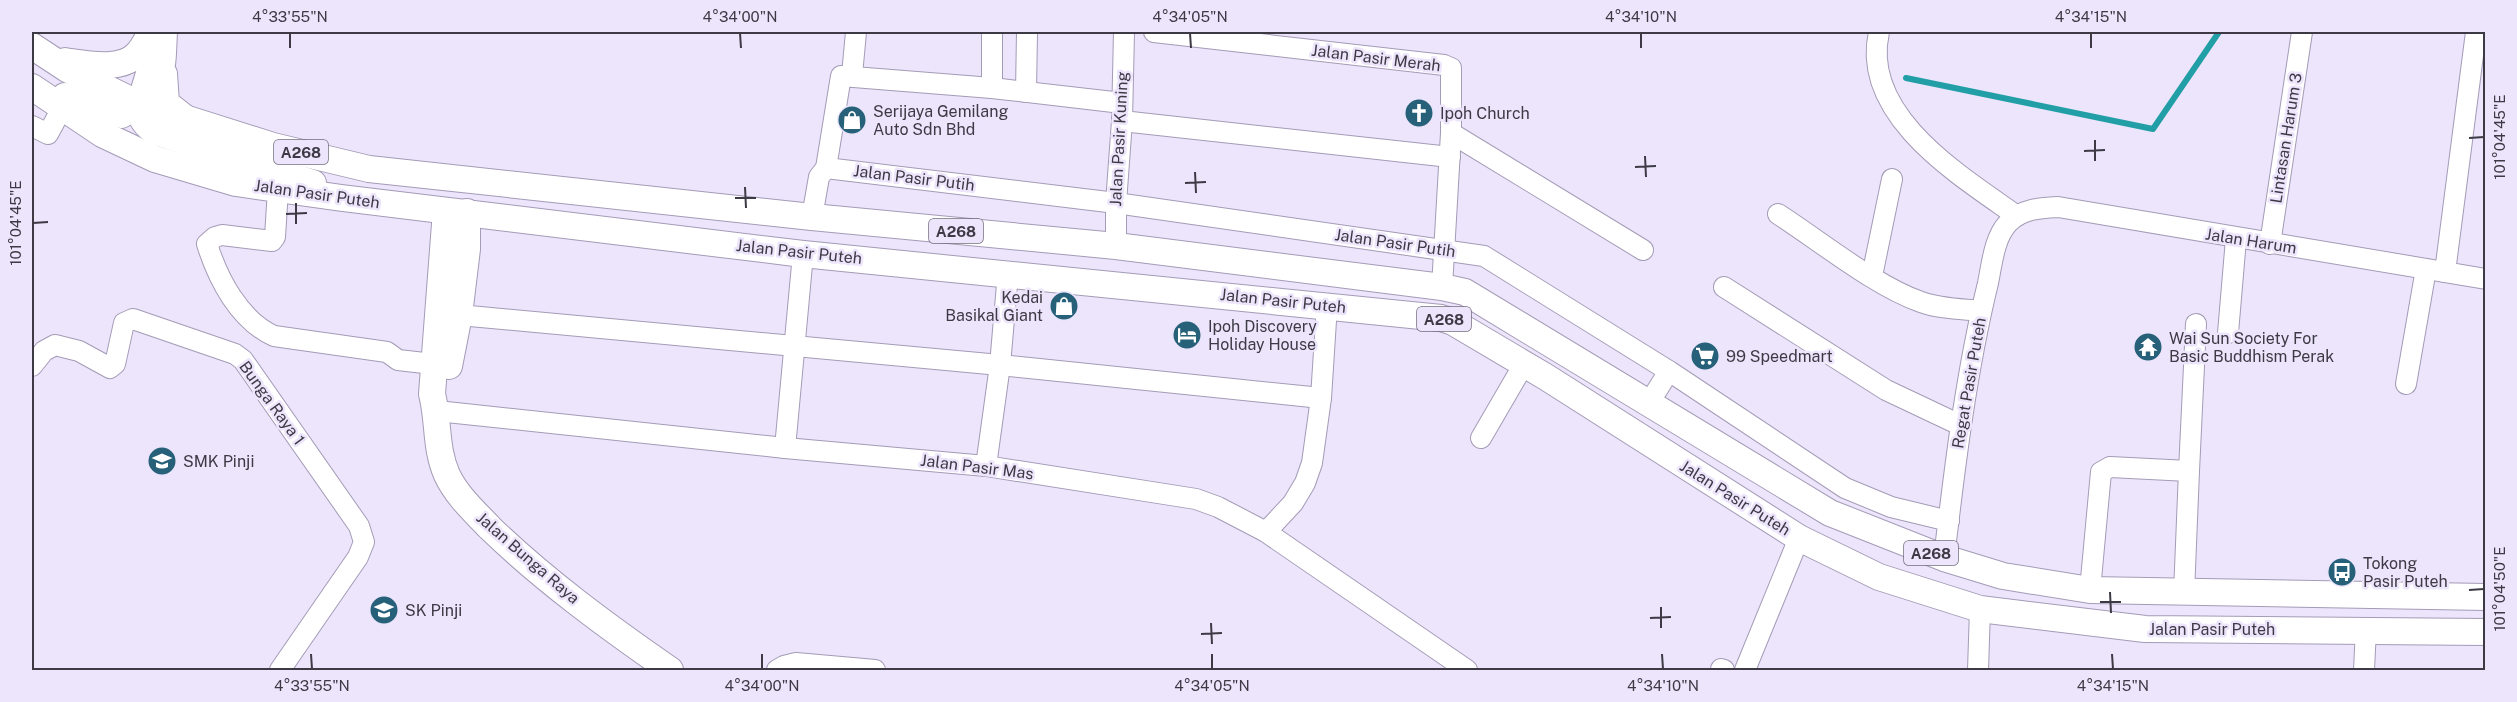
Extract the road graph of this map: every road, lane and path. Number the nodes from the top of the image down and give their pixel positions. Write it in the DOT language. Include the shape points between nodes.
graph roads {
  1 [pos="156,32"];
  2 [pos="856,32"];
  3 [pos="992,32"];
  4 [pos="1027,32"];
  5 [pos="1124,32"];
  6 [pos="1154,32"];
  7 [pos="1879,32"];
  8 [pos="2302,32"];
  9 [pos="2476,32"];
  10 [pos="40,52"];
  11 [pos="164,74"];
  12 [pos="852,75"];
  13 [pos="32,82"];
  14 [pos="32,87"];
  15 [pos="992,88"];
  16 [pos="1026,92"];
  17 [pos="137,103"];
  18 [pos="62,108"];
  19 [pos="1122,112"];
  20 [pos="185,118"];
  21 [pos="32,126"];
  22 [pos="1451,133"];
  23 [pos="1450,158"];
  24 [pos="826,168"];
  25 [pos="369,169"];
  26 [pos="469,179"];
  27 [pos="1892,179"];
  28 [pos="278,189"];
  29 [pos="342,198"];
  30 [pos="1116,203"];
  31 [pos="455,207"];
  32 [pos="1778,214"];
  33 [pos="2017,216"];
  34 [pos="812,217"];
  35 [pos="2236,239"];
  36 [pos="2270,244"];
  37 [pos="1116,246"];
  38 [pos="1444,249"];
  39 [pos="1643,250"];
  40 [pos="803,254"];
  41 [pos="2436,271"];
  42 [pos="1008,273"];
  43 [pos="1872,276"];
  44 [pos="2486,279"];
  45 [pos="1442,287"];
  46 [pos="1724,287"];
  47 [pos="1327,305"];
  48 [pos="1981,311"];
  49 [pos="459,315"];
  50 [pos="2196,324"];
  51 [pos="2228,333"];
  52 [pos="794,346"];
  53 [pos="433,364"];
  54 [pos="1524,364"];
  55 [pos="1000,365"];
  56 [pos="32,366"];
  57 [pos="1669,371"];
  58 [pos="1546,377"];
  59 [pos="2406,384"];
  60 [pos="1321,398"];
  61 [pos="1649,403"];
  62 [pos="436,411"];
  63 [pos="1960,425"];
  64 [pos="1481,438"];
  65 [pos="785,448"];
  66 [pos="986,466"];
  67 [pos="2189,471"];
  68 [pos="1948,521"];
  69 [pos="1266,532"];
  70 [pos="1799,538"];
  71 [pos="1944,558"];
  72 [pos="2090,590"];
  73 [pos="2184,593"];
  74 [pos="2486,597"];
  75 [pos="1980,609"];
  76 [pos="2366,629"];
  77 [pos="2486,632"];
  78 [pos="656,666"];
  79 [pos="280,670"];
  80 [pos="777,670"];
  81 [pos="875,670"];
  82 [pos="1467,670"];
  83 [pos="1744,670"];
  84 [pos="1978,670"];
  85 [pos="2364,670"];
  1 -- 10 [label="main road" via="126,62 92,65"];
  1 -- 11 [label="street"];
  1 -- 17 [label="street"];
  2 -- 12 [label="street"];
  3 -- 15 [label="street"];
  4 -- 16 [label="street"];
  5 -- 19 [label="street, Jalan Pasir Kuning"];
  6 -- 22 [label="street, Jalan Pasir Merah" via="1444,65 1451,68 1453,76"];
  7 -- 33 [label="street" via="1875,52 1878,73 1896,112 1945,163"];
  8 -- 36 [label="street, Lintasan Harum 3"];
  9 -- 41 [label="street"];
  10 -- 17 [label="main road, Jalan Pasir Puteh / A268"];
  11 -- 17 [label="street" via="149,97"];
  11 -- 20 [label="main road" via="166,103"];
  12 -- 15 [label="street"];
  12 -- 24 [label="street" via="841,76"];
  13 -- 17 [label="main road" via="108,113 127,113"];
  14 -- 18 [label="main road, Jalan Pasir Puteh / A268"];
  15 -- 16 [label="street"];
  16 -- 19 [label="street"];
  17 -- 20 [label="main road, Jalan Pasir Puteh / A268"];
  17 -- 29 [label="main road" via="141,117 156,132 279,171 329,189"];
  18 -- 21 [label="street" via="48,134"];
  18 -- 28 [label="main road, Jalan Pasir Puteh / A268" via="102,134 155,159 236,183"];
  19 -- 23 [label="street"];
  19 -- 30 [label="street, Jalan Pasir Kuning"];
  20 -- 25 [label="main road, Jalan Pasir Puteh / A268" via="273,146"];
  22 -- 23 [label="street, Jalan Pasir Merah"];
  22 -- 39 [label="street"];
  23 -- 38 [label="street, Jalan Pasir Merah"];
  24 -- 30 [label="street, Jalan Pasir Putih"];
  24 -- 34 [label="street" via="819,177"];
  25 -- 26 [label="main road, Jalan Pasir Puteh / A268"];
  25 -- 31 [label="main road" via="440,189"];
  26 -- 31 [label="main road"];
  26 -- 34 [label="main road, Jalan Pasir Puteh / A268"];
  27 -- 43 [label="street"];
  28 -- 29 [label="main road, Jalan Pasir Puteh / A268"];
  28 -- 53 [label="street" via="272,241 222,235 207,244 228,292 259,328 274,336 387,352 399,360"];
  29 -- 31 [label="main road, Jalan Pasir Puteh / A268"];
  30 -- 37 [label="street, Jalan Pasir Kuning"];
  30 -- 38 [label="street, Jalan Pasir Putih"];
  31 -- 40 [label="main road, Jalan Pasir Puteh / A268"];
  31 -- 49 [label="main road, Jalan Bunga Raya" via="467,249"];
  31 -- 53 [label="main road, Jalan Bunga Raya"];
  32 -- 43 [label="street"];
  33 -- 35 [label="street, Jalan Harum" via="2034,209 2058,207"];
  33 -- 48 [label="street, Regat Pasir Puteh" via="1998,238"];
  34 -- 37 [label="main road, Jalan Pasir Puteh / A268"];
  35 -- 36 [label="street, Jalan Harum"];
  35 -- 51 [label="street"];
  36 -- 41 [label="street, Jalan Harum"];
  37 -- 45 [label="main road, Jalan Pasir Puteh / A268"];
  38 -- 45 [label="street, Jalan Pasir Merah"];
  38 -- 57 [label="street, Jalan Pasir Putih" via="1484,256"];
  40 -- 42 [label="main road, Jalan Pasir Puteh / A268"];
  40 -- 52 [label="street"];
  41 -- 44 [label="street, Jalan Harum"];
  41 -- 59 [label="street"];
  42 -- 47 [label="main road, Jalan Pasir Puteh / A268"];
  42 -- 55 [label="street"];
  43 -- 48 [label="street" via="1923,303"];
  45 -- 58 [label="main road" via="1449,305 1526,347 1542,365"];
  45 -- 61 [label="main road, Jalan Pasir Puteh / A268" via="1480,300"];
  46 -- 63 [label="street" via="1886,390"];
  47 -- 54 [label="main road, Jalan Pasir Puteh / A268" via="1441,318"];
  47 -- 60 [label="street"];
  48 -- 63 [label="street, Regat Pasir Puteh"];
  49 -- 52 [label="street"];
  49 -- 62 [label="main road, Jalan Bunga Raya" via="445,400"];
  50 -- 67 [label="street"];
  52 -- 55 [label="street"];
  52 -- 65 [label="street"];
  53 -- 62 [label="main road, Jalan Bunga Raya"];
  54 -- 58 [label="main road, Jalan Pasir Puteh / A268"];
  54 -- 64 [label="street"];
  55 -- 60 [label="street"];
  55 -- 66 [label="street"];
  56 -- 79 [label="street, Bunga Raya 1" via="55,345 79,351 110,368 115,364 124,323 134,319 243,360 358,526 364,542 358,557"];
  57 -- 61 [label="street"];
  57 -- 68 [label="street, Jalan Pasir Putih" via="1845,488 1891,507"];
  58 -- 70 [label="main road, Jalan Pasir Puteh / A268"];
  60 -- 69 [label="street" via="1312,463 1305,483"];
  61 -- 71 [label="main road, Jalan Pasir Puteh / A268" via="1830,513"];
  62 -- 65 [label="street, Jalan Pasir Mas"];
  62 -- 78 [label="main road, Jalan Bunga Raya" via="436,438 442,464 459,495 510,547"];
  63 -- 68 [label="street, Regat Pasir Puteh"];
  65 -- 66 [label="street, Jalan Pasir Mas"];
  66 -- 69 [label="street, Jalan Pasir Mas" via="1196,499"];
  67 -- 72 [label="street" via="2104,468"];
  67 -- 73 [label="street"];
  68 -- 71 [label="street, Regat Pasir Puteh"];
  69 -- 82 [label="street, Jalan Pasir Mas"];
  70 -- 75 [label="main road, Jalan Pasir Puteh / A268" via="1879,578"];
  70 -- 83 [label="street"];
  71 -- 72 [label="main road, Jalan Pasir Puteh / A268" via="2003,576"];
  72 -- 73 [label="main road, Jalan Pasir Puteh / A268"];
  73 -- 74 [label="main road, Jalan Pasir Puteh / A268"];
  75 -- 76 [label="main road, Jalan Pasir Puteh / A268" via="2145,629"];
  75 -- 84 [label="street"];
  76 -- 77 [label="main road, Jalan Pasir Puteh / A268"];
  76 -- 85 [label="street"];
  80 -- 81 [label="street" via="796,663"];
}
